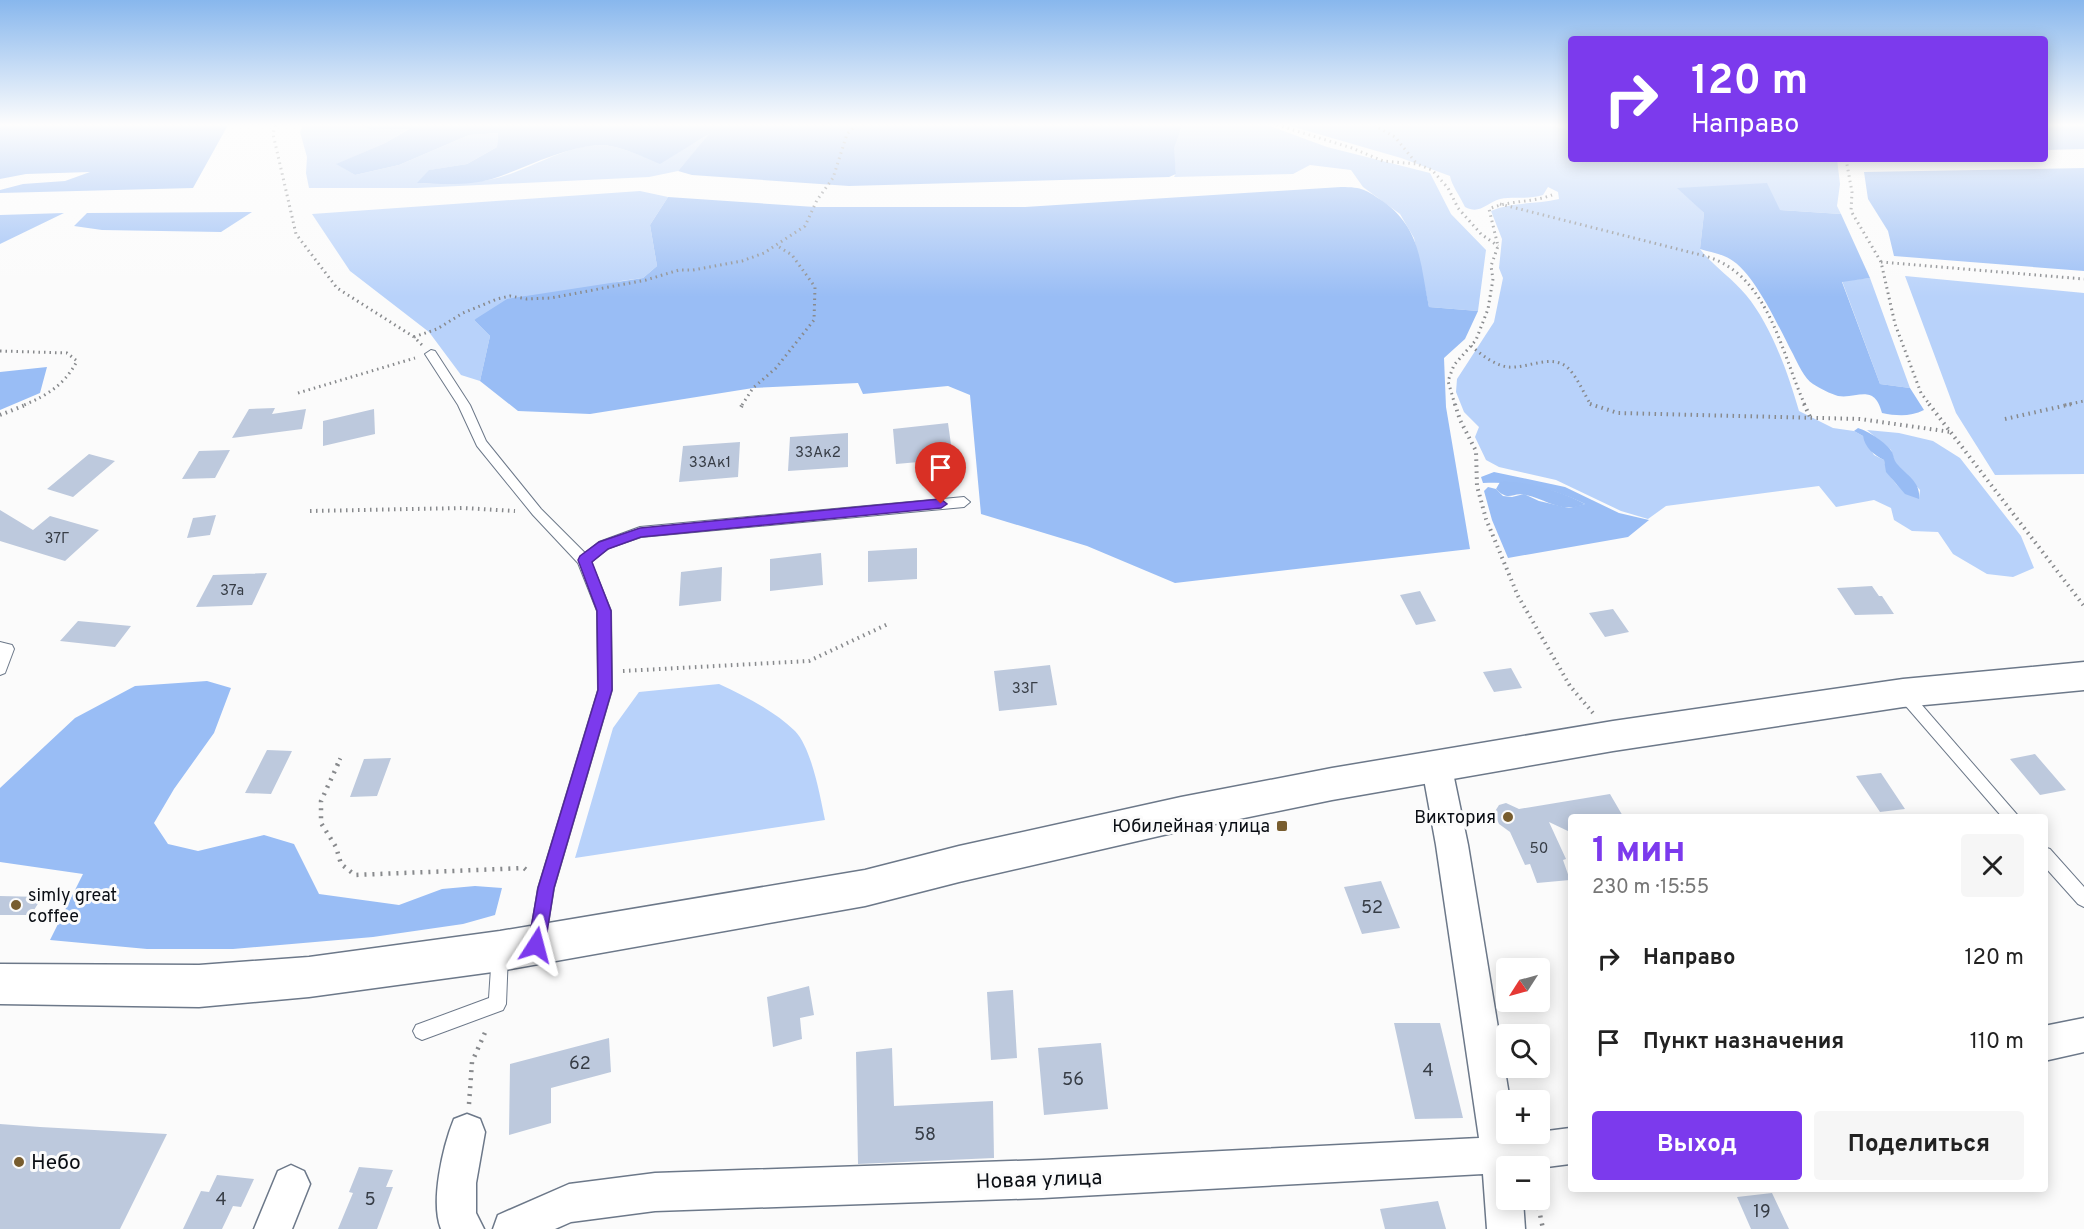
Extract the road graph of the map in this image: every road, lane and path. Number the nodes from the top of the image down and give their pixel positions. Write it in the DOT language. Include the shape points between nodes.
graph roads {
  1 [pos="284,182"];
  2 [pos="830,182"];
  3 [pos="1444,182"];
  4 [pos="1850,182"];
  5 [pos="1552,195"];
  6 [pos="1499,204"];
  7 [pos="776,244"];
  8 [pos="1498,246"];
  9 [pos="1881,262"];
  10 [pos="2084,279"];
  11 [pos="414,337"];
  12 [pos="1472,346"];
  13 [pos="0,351"];
  14 [pos="430,354"];
  15 [pos="298,393"];
  16 [pos="2084,401"];
  17 [pos="741,407"];
  18 [pos="0,415"];
  19 [pos="2005,418"];
  20 [pos="1811,419"];
  21 [pos="1951,432"];
  22 [pos="964,502"];
  23 [pos="310,511"];
  24 [pos="537,512"];
  25 [pos="584,560"];
  26 [pos="2084,606"];
  27 [pos="888,624"];
  28 [pos="0,648"];
  29 [pos="0,669"];
  30 [pos="604,673"];
  31 [pos="2084,676"];
  32 [pos="1903,693"];
  33 [pos="1613,736"];
  34 [pos="340,757"];
  35 [pos="1437,768"];
  36 [pos="2009,814"];
  37 [pos="2048,858"];
  38 [pos="546,888"];
  39 [pos="2084,899"];
  40 [pos="518,948"];
  41 [pos="0,984"];
  42 [pos="498,1004"];
  43 [pos="422,1031"];
  44 [pos="2084,1035"];
  45 [pos="2048,1043"];
  46 [pos="467,1132"];
  47 [pos="1568,1146"];
  48 [pos="1500,1155"];
  49 [pos="291,1184"];
  50 [pos="1539,1210"];
  51 [pos="273,1229"];
  52 [pos="465,1229"];
  53 [pos="512,1229"];
  54 [pos="1506,1229"];
  55 [pos="1543,1229"];
  1 -- 11 [label="path" via="296,234 337,288"];
  2 -- 7 [label="path" via="805,226"];
  3 -- 8 [label="path" via="1458,208 1481,234"];
  4 -- 9 [label="path" via="1851,211"];
  5 -- 6 [label="path" via="1538,201"];
  6 -- 8 [label="path" via="1489,209"];
  6 -- 20 [label="path" via="1726,263 1744,279 1764,309"];
  7 -- 11 [label="path" via="742,261 679,270 611,287 551,298 497,299"];
  7 -- 17 [label="path" via="792,255 815,287 814,320 776,368 753,388"];
  8 -- 12 [label="path" via="1491,266 1493,279 1485,321"];
  9 -- 10 [label="path"];
  9 -- 21 [label="path" via="1895,324 1921,393"];
  11 -- 14 [label="path"];
  12 -- 20 [label="path" via="1498,364 1511,367 1548,362 1568,368 1591,406 1599,409 1660,415"];
  12 -- 33 [label="path" via="1454,365 1448,381 1460,420 1476,450 1477,486 1486,519 1518,596 1570,686"];
  13 -- 18 [label="path" via="67,353 78,361 71,377 50,393"];
  14 -- 15 [label="path"];
  14 -- 24 [label="lane" via="464,405 481,443"];
  16 -- 19 [label="path"];
  20 -- 21 [label="path" via="1860,419"];
  21 -- 26 [label="path"];
  22 -- 25 [label="lane" via="640,532 604,545"];
  23 -- 24 [label="path" via="463,508"];
  24 -- 25 [label="lane"];
  25 -- 30 [label="lane" via="604,611"];
  27 -- 30 [label="path" via="809,661"];
  28 -- 29 [label="lane" via="7,649"];
  30 -- 38 [label="lane" via="605,690"];
  31 -- 32 [label="main road"];
  32 -- 33 [label="main road"];
  32 -- 36 [label="lane"];
  33 -- 35 [label="main road"];
  34 -- 38 [label="path" via="321,801 321,823 341,864 355,875 524,868"];
  35 -- 40 [label="main road" via="1181,814 865,888"];
  35 -- 48 [label="street"];
  37 -- 39 [label="lane"];
  38 -- 40 [label="lane"];
  40 -- 41 [label="main road" via="309,977 199,986"];
  40 -- 42 [label="lane"];
  42 -- 43 [label="lane"];
  42 -- 46 [label="path" via="472,1062"];
  44 -- 45 [label="street"];
  46 -- 52 [label="street" via="458,1184 457,1221"];
  47 -- 48 [label="street, Новая улица"];
  48 -- 53 [label="street, Новая улица" via="1043,1179 655,1192 569,1203"];
  48 -- 54 [label="street"];
  49 -- 51 [label="street"];
  50 -- 55 [label="path"];
}
